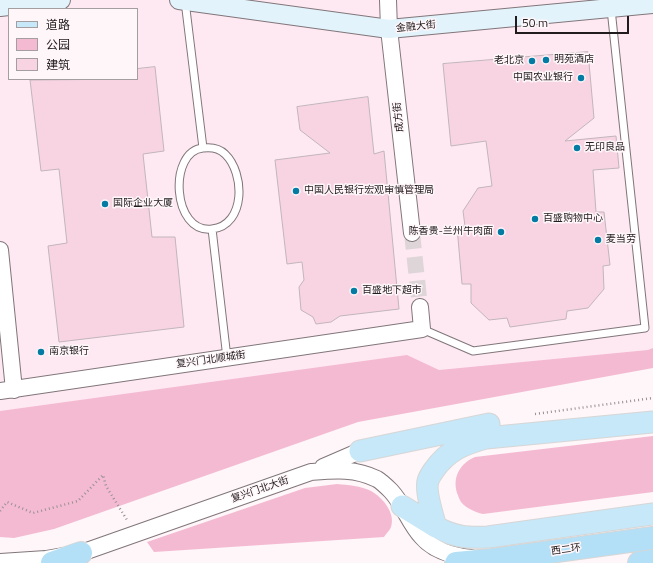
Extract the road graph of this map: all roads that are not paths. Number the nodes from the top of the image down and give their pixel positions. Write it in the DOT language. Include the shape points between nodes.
graph roads {
  1 [pos="61,0"];
  2 [pos="182,0"];
  3 [pos="267,0"];
  4 [pos="558,0"];
  5 [pos="2,4"];
  6 [pos="653,4"];
  7 [pos="611,7"];
  8 [pos="389,16"];
  9 [pos="202,148"];
  10 [pos="212,229"];
  11 [pos="412,233"];
  12 [pos="0,250"];
  13 [pos="420,307"];
  14 [pos="422,329"];
  15 [pos="227,358"];
  16 [pos="7,390"];
  17 [pos="653,409"];
  18 [pos="653,422"];
  19 [pos="360,451"];
  20 [pos="312,472"];
  21 [pos="402,506"];
  22 [pos="653,514"];
  23 [pos="436,527"];
  24 [pos="653,538"];
  25 [pos="81,553"];
  26 [pos="4,560"];
  27 [pos="491,560"];
  28 [pos="653,561"];
  29 [pos="52,563"];
  30 [pos="456,563"];
  31 [pos="639,563"];
  1 -- 5 [label="main road"];
  2 -- 8 [label="main road, 金融大街"];
  2 -- 9 [label="lane"];
  3 -- 8 [label="main road"];
  4 -- 8 [label="main road"];
  6 -- 7 [label="main road, 金融大街"];
  7 -- 8 [label="main road, 金融大街"];
  7 -- 14 [label="lane" via="645,328 473,351"];
  8 -- 11 [label="street, 成方街"];
  9 -- 10 [label="lane" via="186,160 178,187 187,215 199,227"];
  9 -- 10 [label="lane" via="217,148 225,154 235,171 239,186 239,200 234,215 225,224"];
  10 -- 15 [label="lane"];
  12 -- 16 [label="street"];
  13 -- 14 [label="street"];
  14 -- 15 [label="street, 复兴门北顺城街"];
  15 -- 16 [label="street, 复兴门北顺城街"];
  17 -- 19 [label="main road" via="485,425"];
  18 -- 23 [label="main road" via="486,438 468,443 440,462 427,482 429,504"];
  19 -- 20 [label="street"];
  20 -- 21 [label="street, 复兴门北大街" via="346,470 364,473 379,480"];
  20 -- 25 [label="street, 复兴门北大街"];
  21 -- 23 [label="main road"];
  21 -- 27 [label="street, 复兴门北大街" via="421,537 432,546 449,554"];
  22 -- 23 [label="main road" via="481,538 468,538"];
  24 -- 27 [label="highway, 西二环"];
  25 -- 26 [label="street, 复兴门北大街" via="46,559"];
  25 -- 29 [label="highway"];
  27 -- 30 [label="highway, 西二环"];
  28 -- 31 [label="highway"];
}
